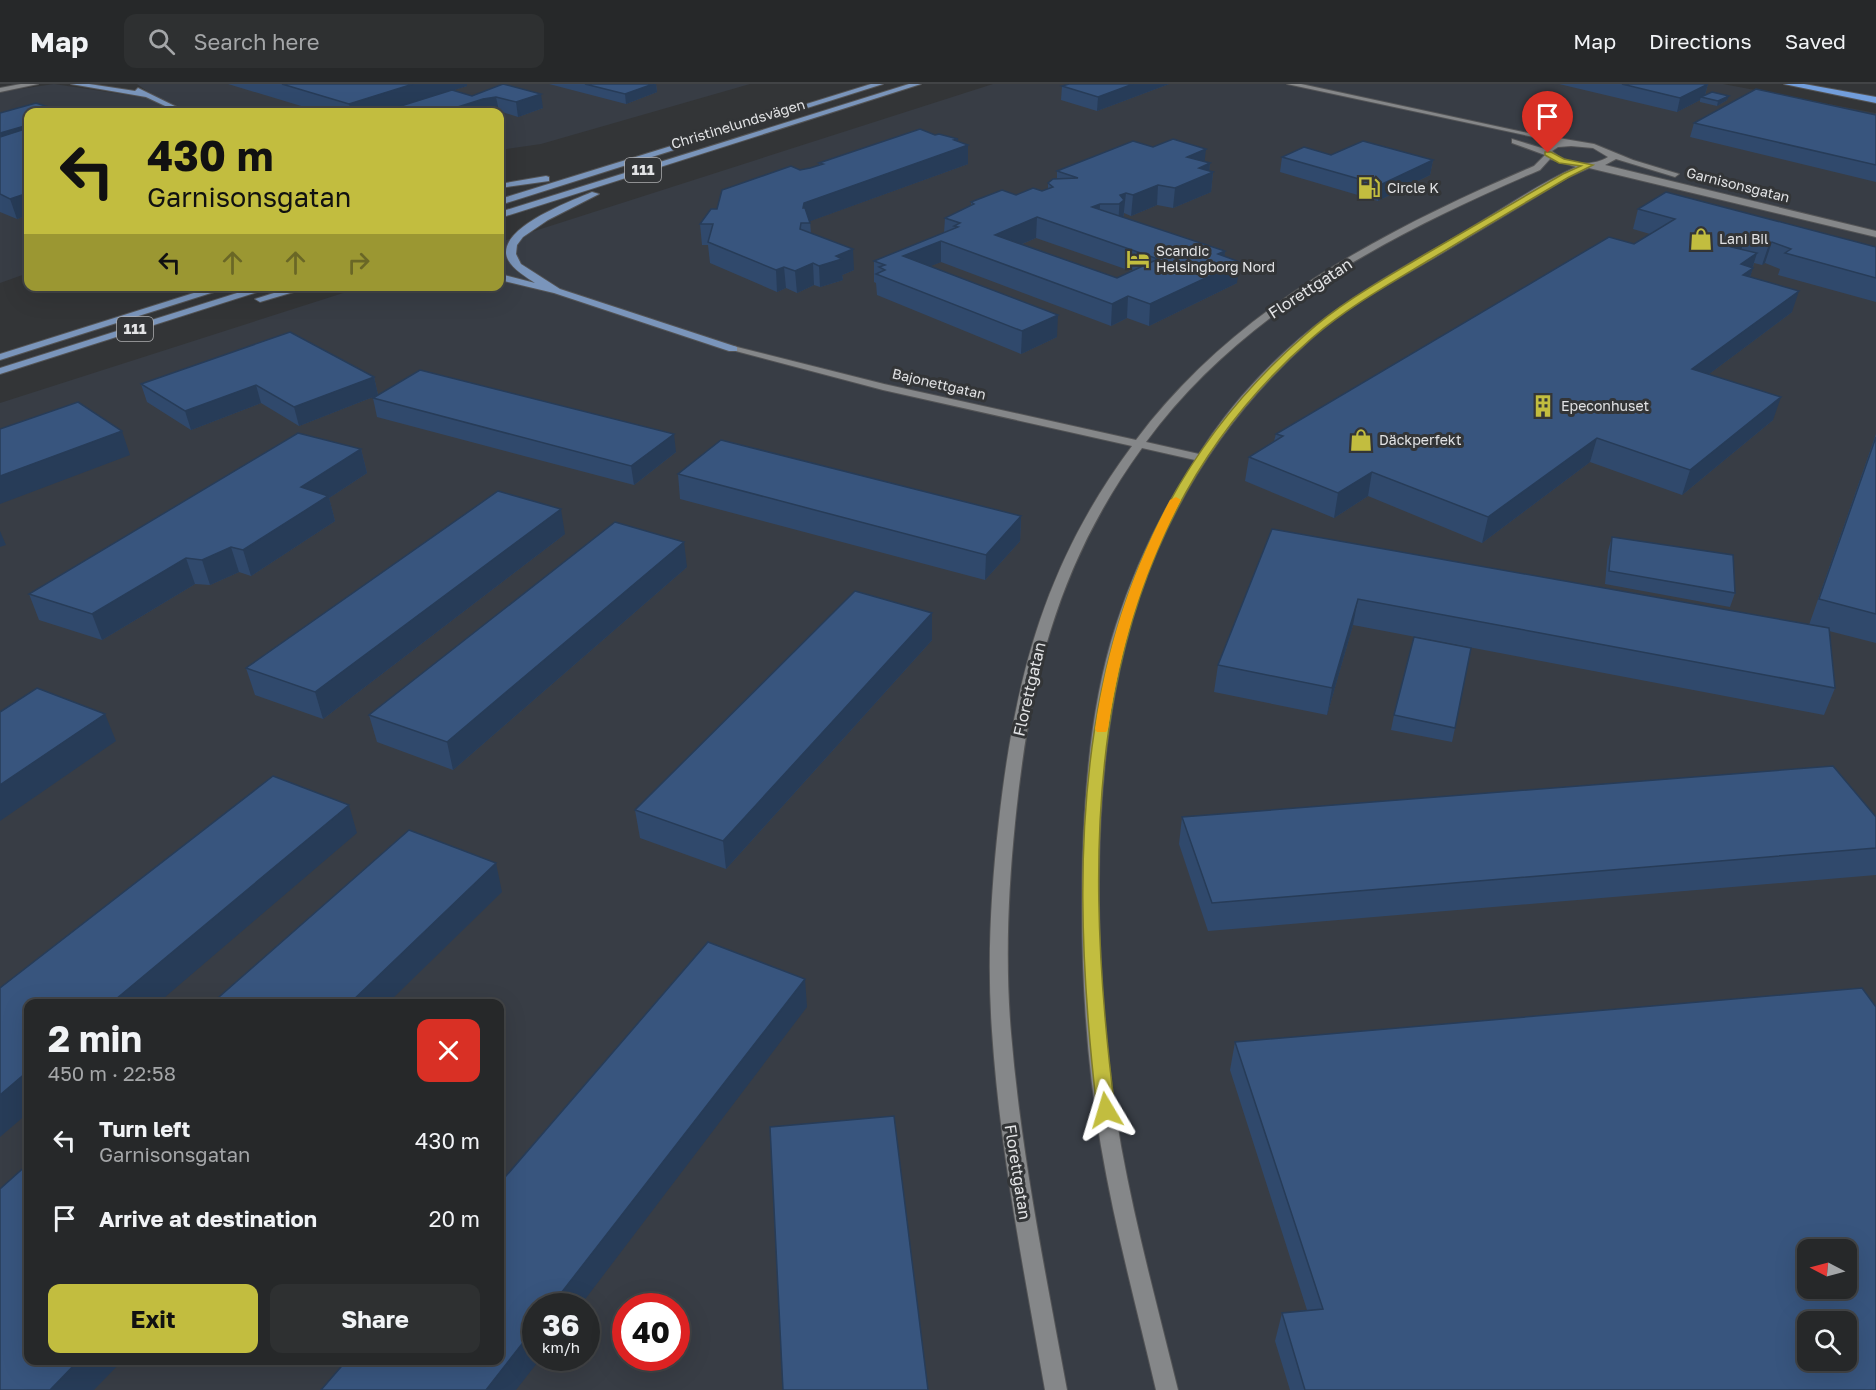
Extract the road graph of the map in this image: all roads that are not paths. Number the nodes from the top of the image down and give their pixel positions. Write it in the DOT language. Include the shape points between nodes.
graph roads {
  1 [pos="5,84"];
  2 [pos="34,84"];
  3 [pos="75,84"];
  4 [pos="131,84"];
  5 [pos="879,84"];
  6 [pos="917,84"];
  7 [pos="1282,84"];
  8 [pos="1291,84"];
  9 [pos="1789,84"];
  10 [pos="0,88"];
  11 [pos="145,95"];
  12 [pos="1876,100"];
  13 [pos="174,108"];
  14 [pos="787,125"];
  15 [pos="703,138"];
  16 [pos="1580,144"];
  17 [pos="1549,154"];
  18 [pos="1611,154"];
  19 [pos="1591,165"];
  20 [pos="1687,177"];
  21 [pos="504,185"];
  22 [pos="1765,196"];
  23 [pos="504,201"];
  24 [pos="504,214"];
  25 [pos="1876,224"];
  26 [pos="1876,234"];
  27 [pos="504,278"];
  28 [pos="191,291"];
  29 [pos="212,291"];
  30 [pos="255,291"];
  31 [pos="290,291"];
  32 [pos="557,291"];
  33 [pos="71,349"];
  34 [pos="733,349"];
  35 [pos="0,356"];
  36 [pos="0,371"];
  37 [pos="1138,445"];
  38 [pos="1201,458"];
  39 [pos="1056,1390"];
  40 [pos="1167,1390"];
  1 -- 10 [label="street"];
  2 -- 10 [label="street"];
  3 -- 11 [label="main road"];
  4 -- 11 [label="main road"];
  5 -- 15 [label="main road, Christinelundsvägen / 111"];
  6 -- 14 [label="main road, Christinelundsvägen / 111"];
  7 -- 17 [label="street, Garnisonsgatan" via="1512,140"];
  8 -- 16 [label="street, Garnisonsgatan"];
  9 -- 12 [label="highway"];
  11 -- 13 [label="main road"];
  14 -- 24 [label="main road, Christinelundsvägen / 111"];
  14 -- 32 [label="main road" via="600,192 527,229 512,244 511,254 527,273"];
  15 -- 21 [label="main road" via="541,180"];
  15 -- 23 [label="main road, Christinelundsvägen / 111"];
  16 -- 17 [label="street, Garnisonsgatan" via="1556,145 1548,149"];
  16 -- 18 [label="street, Garnisonsgatan"];
  17 -- 19 [label="street, Garnisonsgatan" via="1570,163"];
  17 -- 37 [label="street, Florettgatan" via="1537,168 1417,224 1346,262 1286,301 1204,371"];
  18 -- 19 [label="street" via="1613,158 1608,162"];
  18 -- 20 [label="street, Garnisonsgatan"];
  19 -- 26 [label="street, Garnisonsgatan"];
  19 -- 38 [label="street" via="1566,175 1400,273 1327,321 1256,388"];
  22 -- 25 [label="street, Garnisonsgatan"];
  27 -- 32 [label="main road"];
  28 -- 35 [label="main road"];
  29 -- 35 [label="main road, 111"];
  30 -- 33 [label="main road, 111"];
  31 -- 33 [label="main road"];
  32 -- 34 [label="main road"];
  33 -- 36 [label="main road, 111"];
  34 -- 37 [label="street, Bajonettgatan"];
  37 -- 38 [label="street, Bajonettgatan"];
  37 -- 39 [label="street, Florettgatan" via="1092,516 1035,653 1016,747 1005,842 998,960 1003,1059 1015,1161"];
  38 -- 40 [label="street" via="1154,543 1128,610 1110,673 1098,752 1090,852 1096,1031 1106,1110 1116,1174"];
}
